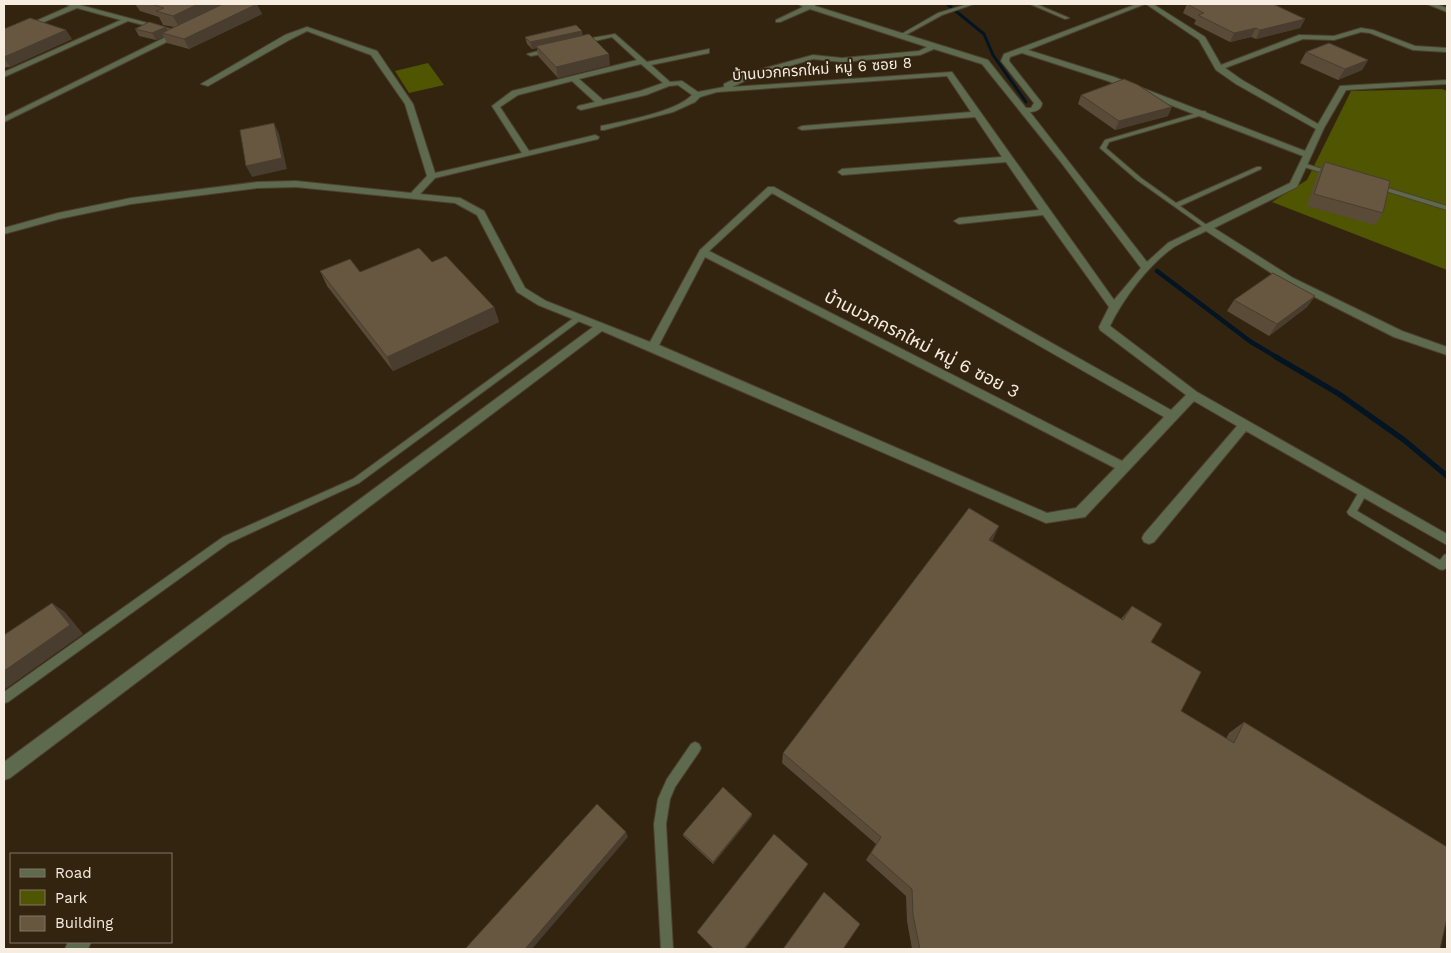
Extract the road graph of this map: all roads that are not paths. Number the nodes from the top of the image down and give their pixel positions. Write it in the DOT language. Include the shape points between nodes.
graph roads {
  1 [pos="808,4"];
  2 [pos="972,4"];
  3 [pos="1032,4"];
  4 [pos="1142,4"];
  5 [pos="1149,4"];
  6 [pos="1430,4"];
  7 [pos="72,5"];
  8 [pos="1447,10"];
  9 [pos="1067,18"];
  10 [pos="128,19"];
  11 [pos="778,21"];
  12 [pos="34,24"];
  13 [pos="51,28"];
  14 [pos="190,28"];
  15 [pos="181,33"];
  16 [pos="4,36"];
  17 [pos="76,36"];
  18 [pos="900,36"];
  19 [pos="84,39"];
  20 [pos="568,46"];
  21 [pos="558,48"];
  22 [pos="934,48"];
  23 [pos="1020,50"];
  24 [pos="1447,50"];
  25 [pos="706,51"];
  26 [pos="531,54"];
  27 [pos="644,62"];
  28 [pos="1219,68"];
  29 [pos="4,75"];
  30 [pos="573,78"];
  31 [pos="1447,82"];
  32 [pos="205,84"];
  33 [pos="668,84"];
  34 [pos="718,90"];
  35 [pos="697,96"];
  36 [pos="601,103"];
  37 [pos="581,108"];
  38 [pos="1023,110"];
  39 [pos="1204,113"];
  40 [pos="976,114"];
  41 [pos="4,120"];
  42 [pos="604,128"];
  43 [pos="802,128"];
  44 [pos="1320,128"];
  45 [pos="595,137"];
  46 [pos="527,154"];
  47 [pos="1308,155"];
  48 [pos="1008,159"];
  49 [pos="1303,165"];
  50 [pos="1259,168"];
  51 [pos="842,172"];
  52 [pos="432,176"];
  53 [pos="1339,176"];
  54 [pos="1366,184"];
  55 [pos="413,196"];
  56 [pos="1176,205"];
  57 [pos="1447,208"];
  58 [pos="1045,212"];
  59 [pos="959,221"];
  60 [pos="1206,228"];
  61 [pos="4,231"];
  62 [pos="703,252"];
  63 [pos="1146,268"];
  64 [pos="1114,307"];
  65 [pos="578,318"];
  66 [pos="600,327"];
  67 [pos="653,347"];
  68 [pos="1447,351"];
  69 [pos="1192,395"];
  70 [pos="1173,417"];
  71 [pos="1245,424"];
  72 [pos="1125,468"];
  73 [pos="1363,493"];
  74 [pos="1149,538"];
  75 [pos="1447,540"];
  76 [pos="1447,558"];
  77 [pos="4,698"];
  78 [pos="695,748"];
  79 [pos="4,772"];
  80 [pos="667,949"];
  1 -- 11 [label="street"];
  1 -- 18 [label="street"];
  2 -- 18 [label="lane" via="945,12"];
  3 -- 9 [label="lane"];
  4 -- 23 [label="street"];
  5 -- 28 [label="street" via="1202,39"];
  6 -- 8 [label="street"];
  7 -- 10 [label="street"];
  7 -- 12 [label="street"];
  10 -- 15 [label="street"];
  10 -- 19 [label="street"];
  12 -- 13 [label="street"];
  12 -- 16 [label="street"];
  14 -- 15 [label="street"];
  15 -- 41 [label="street"];
  17 -- 19 [label="street"];
  18 -- 22 [label="street"];
  19 -- 29 [label="street"];
  20 -- 27 [label="street" via="613,35"];
  21 -- 26 [label="street"];
  22 -- 34 [label="street" via="842,60 813,57 750,75"];
  22 -- 38 [label="street" via="985,62"];
  23 -- 38 [label="street" via="1007,56 1006,61 1038,106 1034,110"];
  23 -- 39 [label="street"];
  24 -- 28 [label="street" via="1413,48 1367,30 1334,38 1302,37"];
  25 -- 27 [label="street"];
  27 -- 30 [label="street"];
  27 -- 33 [label="street"];
  28 -- 44 [label="street"];
  30 -- 36 [label="street"];
  30 -- 46 [label="street" via="515,93 496,106"];
  31 -- 44 [label="street" via="1343,88"];
  32 -- 52 [label="street" via="307,29 374,53 409,104"];
  33 -- 35 [label="street" via="679,83"];
  33 -- 36 [label="street"];
  34 -- 35 [label="street, บ้านบวกครกใหม่ หมู่ 6 ซอย 8"];
  34 -- 40 [label="street, บ้านบวกครกใหม่ หมู่ 6 ซอย 8" via="949,74"];
  35 -- 42 [label="street, บ้านบวกครกใหม่ หมู่ 6 ซอย 8" via="692,103 678,108"];
  36 -- 37 [label="street"];
  38 -- 63 [label="street"];
  39 -- 47 [label="street"];
  39 -- 56 [label="lane" via="1107,141 1103,148"];
  40 -- 43 [label="street"];
  40 -- 48 [label="street"];
  44 -- 47 [label="street"];
  45 -- 46 [label="street"];
  46 -- 52 [label="street"];
  47 -- 49 [label="street"];
  48 -- 51 [label="street"];
  48 -- 58 [label="street"];
  49 -- 53 [label="lane"];
  49 -- 60 [label="street" via="1294,185"];
  50 -- 56 [label="lane"];
  52 -- 55 [label="street"];
  54 -- 57 [label="lane"];
  55 -- 61 [label="street" via="296,184 257,185 131,201"];
  55 -- 65 [label="street" via="457,200 481,213 521,290"];
  56 -- 60 [label="lane"];
  58 -- 59 [label="street"];
  58 -- 64 [label="street"];
  60 -- 63 [label="street" via="1171,245"];
  60 -- 68 [label="street" via="1289,280 1398,334"];
  62 -- 67 [label="street"];
  62 -- 70 [label="street" via="771,189"];
  62 -- 72 [label="street, บ้านบวกครกใหม่ หมู่ 6 ซอย 3"];
  63 -- 64 [label="street"];
  64 -- 69 [label="street" via="1104,327"];
  65 -- 66 [label="street"];
  65 -- 77 [label="lane" via="356,481 226,540"];
  66 -- 67 [label="street"];
  66 -- 79 [label="street"];
  67 -- 72 [label="street" via="1046,518 1080,513"];
  69 -- 70 [label="street"];
  69 -- 71 [label="street"];
  70 -- 72 [label="street"];
  71 -- 73 [label="street"];
  71 -- 74 [label="street"];
  73 -- 75 [label="street"];
  73 -- 76 [label="lane" via="1352,512 1442,566"];
  78 -- 80 [label="lane" via="670,783 660,824"];
}
